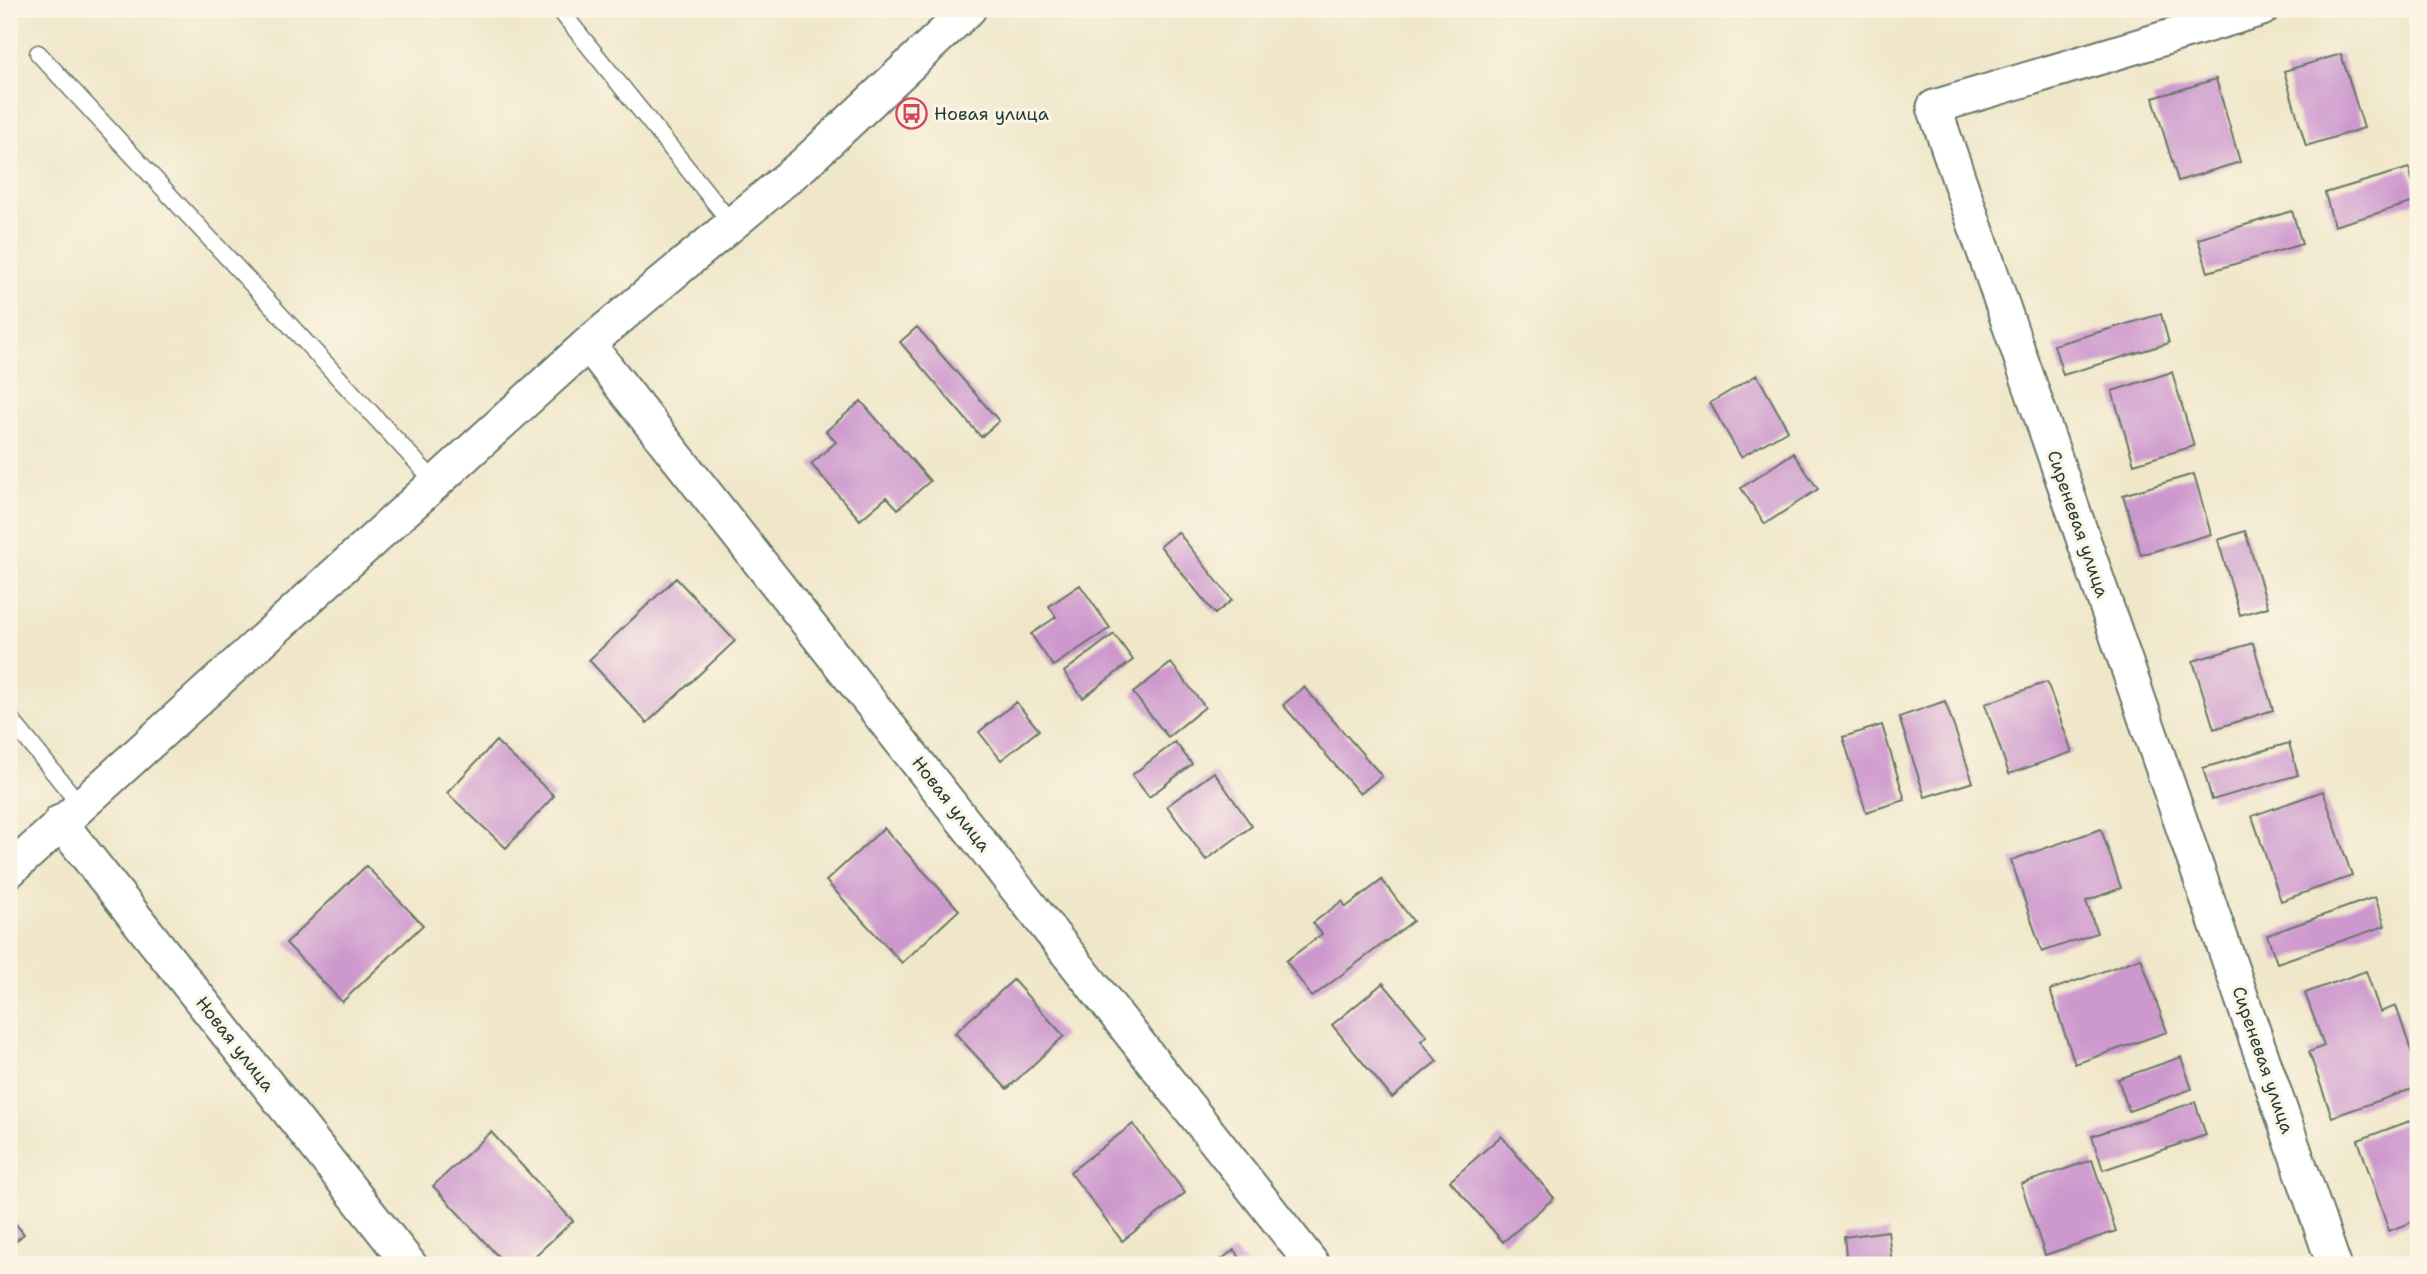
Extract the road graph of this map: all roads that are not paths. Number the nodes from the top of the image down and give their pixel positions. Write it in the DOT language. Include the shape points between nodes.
graph roads {
  1 [pos="559,9"];
  2 [pos="969,9"];
  3 [pos="2262,9"];
  4 [pos="38,53"];
  5 [pos="732,224"];
  6 [pos="588,344"];
  7 [pos="435,482"];
  8 [pos="9,717"];
  9 [pos="70,813"];
  10 [pos="9,871"];
  11 [pos="410,1265"];
  12 [pos="1313,1265"];
  13 [pos="2334,1265"];
  1 -- 5 [label="lane"];
  2 -- 5 [label="street" via="804,164"];
  3 -- 13 [label="street, Сиреневая улица" via="1934,107"];
  4 -- 7 [label="lane"];
  5 -- 6 [label="street"];
  6 -- 7 [label="street"];
  6 -- 12 [label="street, Новая улица"];
  7 -- 9 [label="street"];
  8 -- 9 [label="lane"];
  9 -- 10 [label="street"];
  9 -- 11 [label="street, Новая улица"];
}
